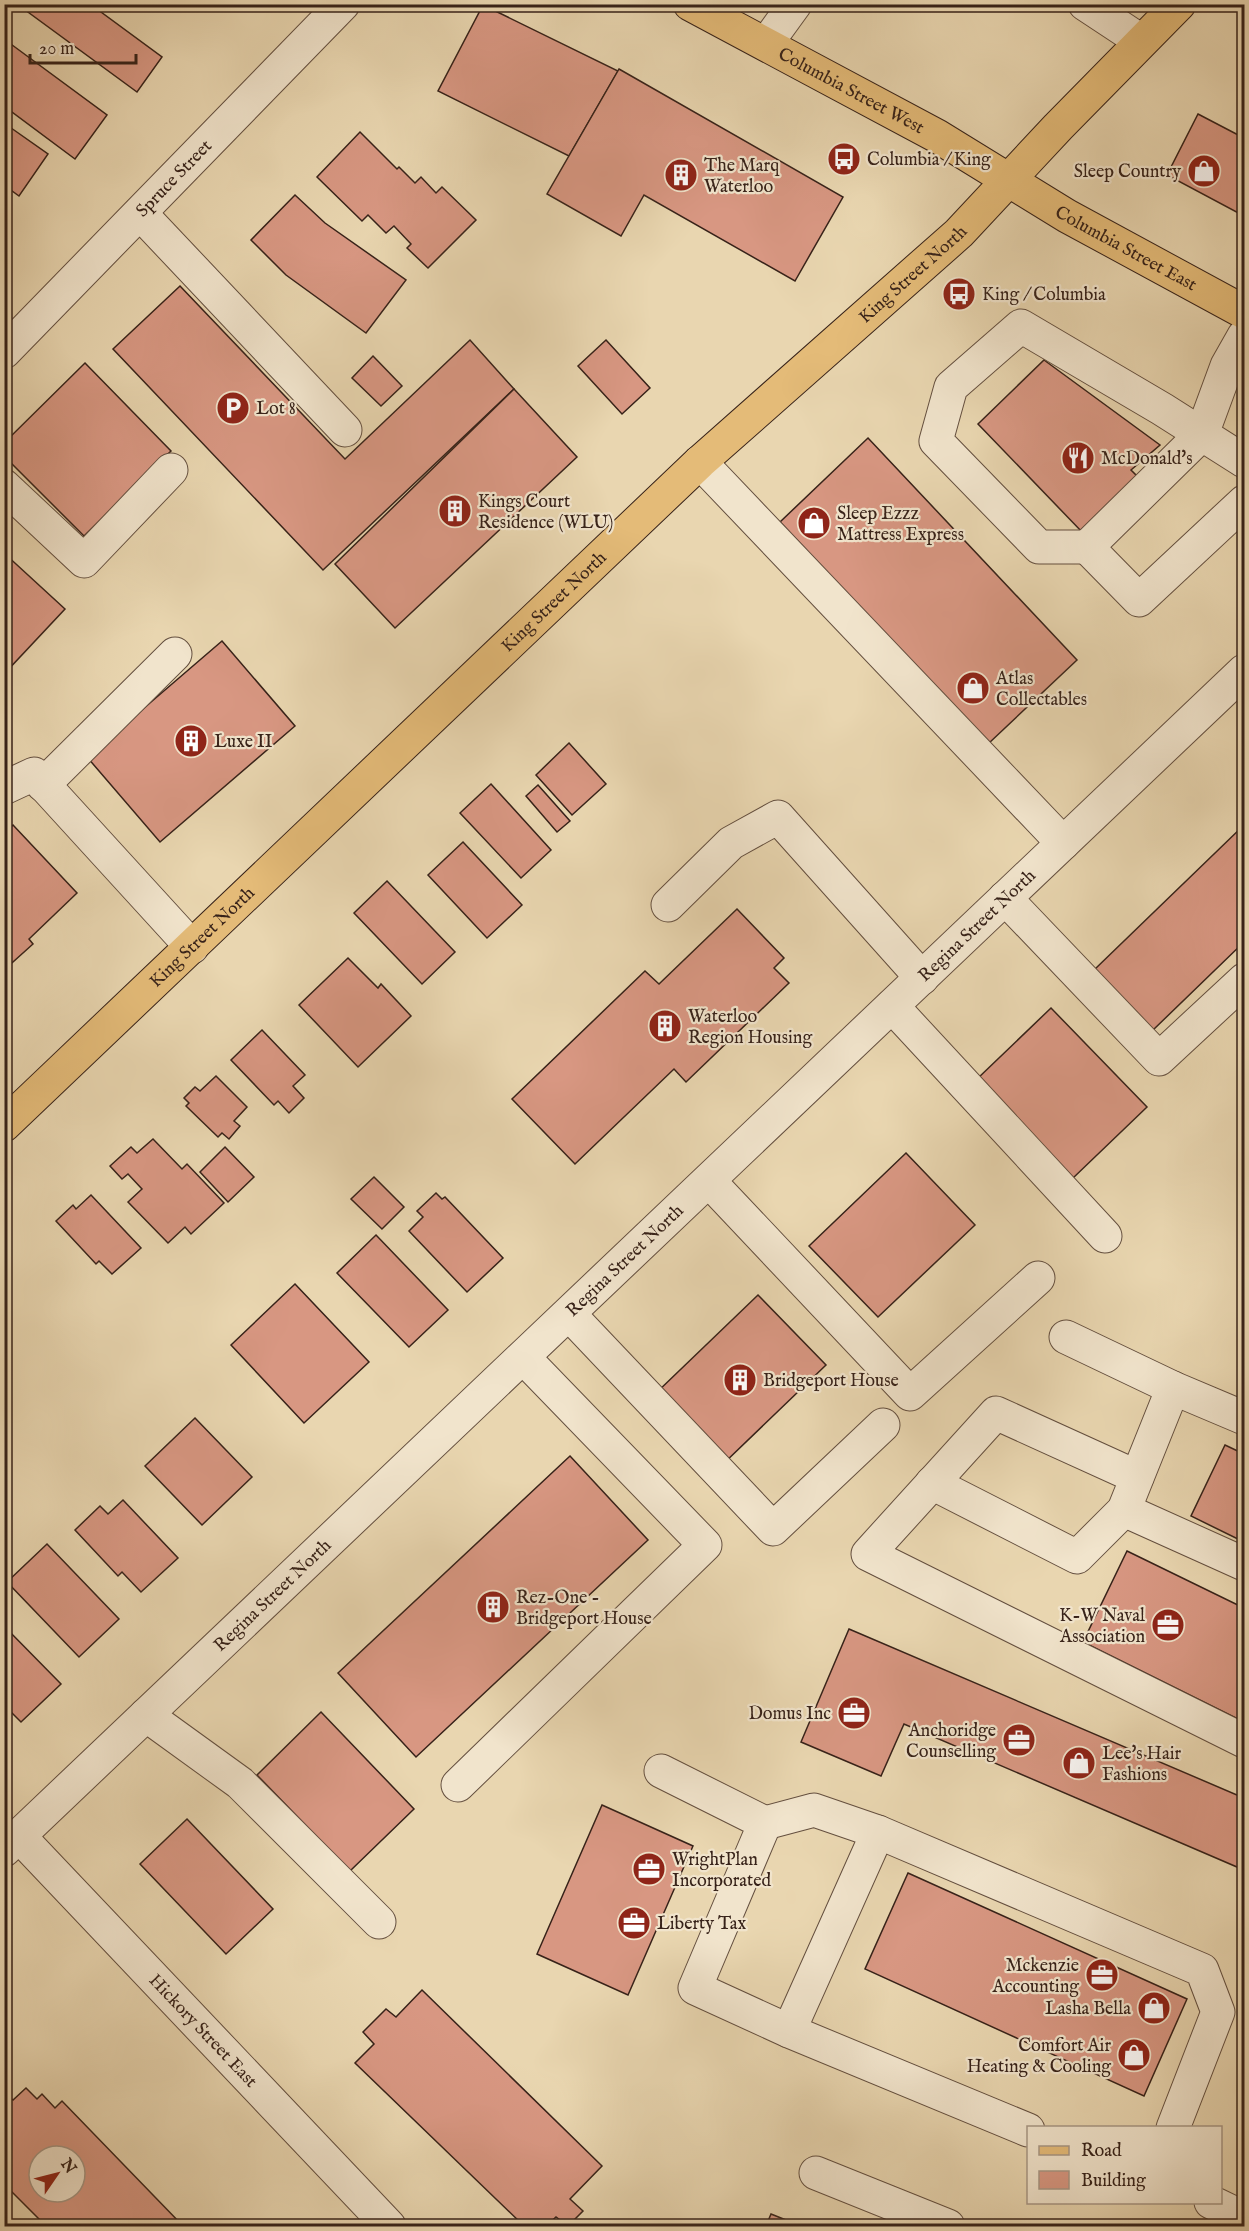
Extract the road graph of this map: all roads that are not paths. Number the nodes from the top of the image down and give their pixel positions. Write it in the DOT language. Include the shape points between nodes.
graph roads {
  1 [pos="343,4"];
  2 [pos="690,4"];
  3 [pos="795,4"];
  4 [pos="1085,4"];
  5 [pos="1179,4"];
  6 [pos="1141,41"];
  7 [pos="766,44"];
  8 [pos="1009,181"];
  9 [pos="140,213"];
  10 [pos="1245,312"];
  11 [pos="1245,336"];
  12 [pos="4,352"];
  13 [pos="345,430"];
  14 [pos="1202,434"];
  15 [pos="1245,461"];
  16 [pos="700,462"];
  17 [pos="171,470"];
  18 [pos="4,486"];
  19 [pos="1245,502"];
  20 [pos="1087,547"];
  21 [pos="175,654"];
  22 [pos="1242,679"];
  23 [pos="43,785"];
  24 [pos="4,788"];
  25 [pos="1064,843"];
  26 [pos="1005,898"];
  27 [pos="668,905"];
  28 [pos="192,947"];
  29 [pos="922,978"];
  30 [pos="1245,980"];
  31 [pos="892,1006"];
  32 [pos="4,1125"];
  33 [pos="709,1181"];
  34 [pos="1105,1236"];
  35 [pos="1038,1278"];
  36 [pos="569,1314"];
  37 [pos="1066,1337"];
  38 [pos="523,1357"];
  39 [pos="1173,1388"];
  40 [pos="1245,1418"];
  41 [pos="883,1425"];
  42 [pos="1137,1477"];
  43 [pos="932,1483"];
  44 [pos="1124,1510"];
  45 [pos="1245,1564"];
  46 [pos="146,1715"];
  47 [pos="1245,1741"];
  48 [pos="661,1771"];
  49 [pos="458,1785"];
  50 [pos="765,1823"];
  51 [pos="878,1832"];
  52 [pos="12,1843"];
  53 [pos="379,1923"];
  54 [pos="789,2031"];
  55 [pos="1173,2126"];
  56 [pos="1027,2129"];
  57 [pos="816,2173"];
  58 [pos="1215,2204"];
  59 [pos="1245,2218"];
  60 [pos="390,2226"];
  61 [pos="948,2226"];
  1 -- 9 [label="street, Spruce Street"];
  2 -- 7 [label="main road, Columbia Street West"];
  3 -- 7 [label="street"];
  4 -- 6 [label="street"];
  5 -- 6 [label="main road, King Street North"];
  6 -- 8 [label="main road, King Street North"];
  7 -- 8 [label="main road, Columbia Street West" via="937,136"];
  8 -- 10 [label="main road, Columbia Street East"];
  8 -- 16 [label="main road, King Street North" via="959,233"];
  9 -- 12 [label="street, Spruce Street"];
  9 -- 13 [label="street"];
  11 -- 14 [label="street" via="1227,366"];
  14 -- 15 [label="street"];
  14 -- 20 [label="street"];
  14 -- 20 [label="street" via="1021,326 951,387 936,441 1039,548"];
  16 -- 25 [label="street"];
  16 -- 28 [label="main road, King Street North"];
  17 -- 18 [label="street" via="84,561"];
  19 -- 20 [label="street" via="1139,600"];
  21 -- 23 [label="street"];
  22 -- 25 [label="street, Regina Street North"];
  23 -- 24 [label="street" via="34,774"];
  23 -- 28 [label="street"];
  25 -- 26 [label="street, Regina Street North"];
  26 -- 29 [label="street, Regina Street North"];
  26 -- 30 [label="street" via="1159,1059"];
  27 -- 29 [label="street" via="731,843 778,817"];
  28 -- 32 [label="main road, King Street North"];
  29 -- 31 [label="street, Regina Street North"];
  31 -- 33 [label="street, Regina Street North"];
  31 -- 34 [label="street"];
  33 -- 35 [label="street" via="910,1394"];
  33 -- 36 [label="street, Regina Street North"];
  36 -- 38 [label="street, Regina Street North"];
  36 -- 41 [label="street" via="773,1529"];
  37 -- 39 [label="street"];
  38 -- 46 [label="street, Regina Street North"];
  38 -- 49 [label="street" via="705,1545"];
  39 -- 40 [label="street"];
  39 -- 42 [label="street"];
  42 -- 43 [label="street" via="996,1413"];
  42 -- 44 [label="street"];
  43 -- 44 [label="street" via="1077,1557"];
  43 -- 47 [label="street" via="868,1554"];
  44 -- 45 [label="street"];
  46 -- 52 [label="street, Regina Street North"];
  46 -- 53 [label="street" via="240,1783"];
  48 -- 50 [label="street"];
  50 -- 51 [label="street" via="814,1810"];
  50 -- 54 [label="street" via="695,1988"];
  51 -- 54 [label="street"];
  51 -- 55 [label="street" via="1202,1970 1218,2012"];
  52 -- 60 [label="street, Hickory Street East"];
  54 -- 56 [label="street"];
  57 -- 61 [label="street"];
  58 -- 59 [label="street"];
}
